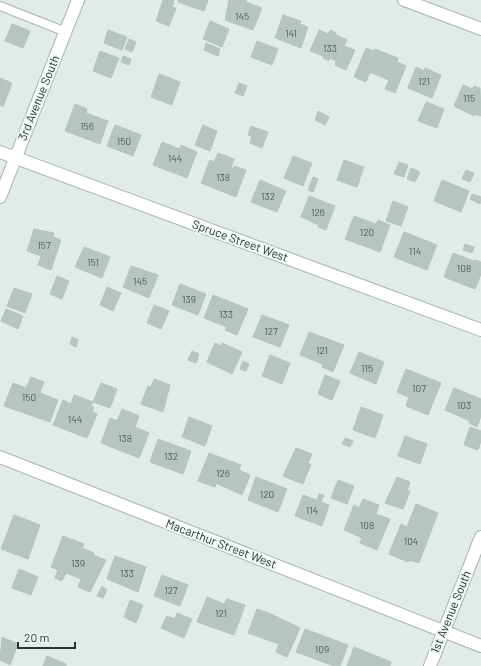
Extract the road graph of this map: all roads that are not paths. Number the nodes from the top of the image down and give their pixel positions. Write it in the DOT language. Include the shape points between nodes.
graph roads {
  1 [pos="78,0"];
  2 [pos="404,0"];
  3 [pos="0,6"];
  4 [pos="481,29"];
  5 [pos="66,32"];
  6 [pos="0,152"];
  7 [pos="15,158"];
  8 [pos="0,197"];
  9 [pos="481,330"];
  10 [pos="0,457"];
  11 [pos="481,537"];
  12 [pos="443,631"];
  13 [pos="481,646"];
  14 [pos="430,666"];
  1 -- 5 [label="street, 3rd Avenue South"];
  2 -- 4 [label="street"];
  3 -- 5 [label="lane"];
  5 -- 7 [label="street, 3rd Avenue South"];
  6 -- 7 [label="street, Spruce Street West"];
  7 -- 8 [label="street, 3rd Avenue South"];
  7 -- 9 [label="street, Spruce Street West"];
  10 -- 12 [label="street, Macarthur Street West"];
  11 -- 12 [label="street, 1st Avenue South"];
  12 -- 13 [label="street, Macarthur Street West"];
  12 -- 14 [label="street, 1st Avenue South"];
}
